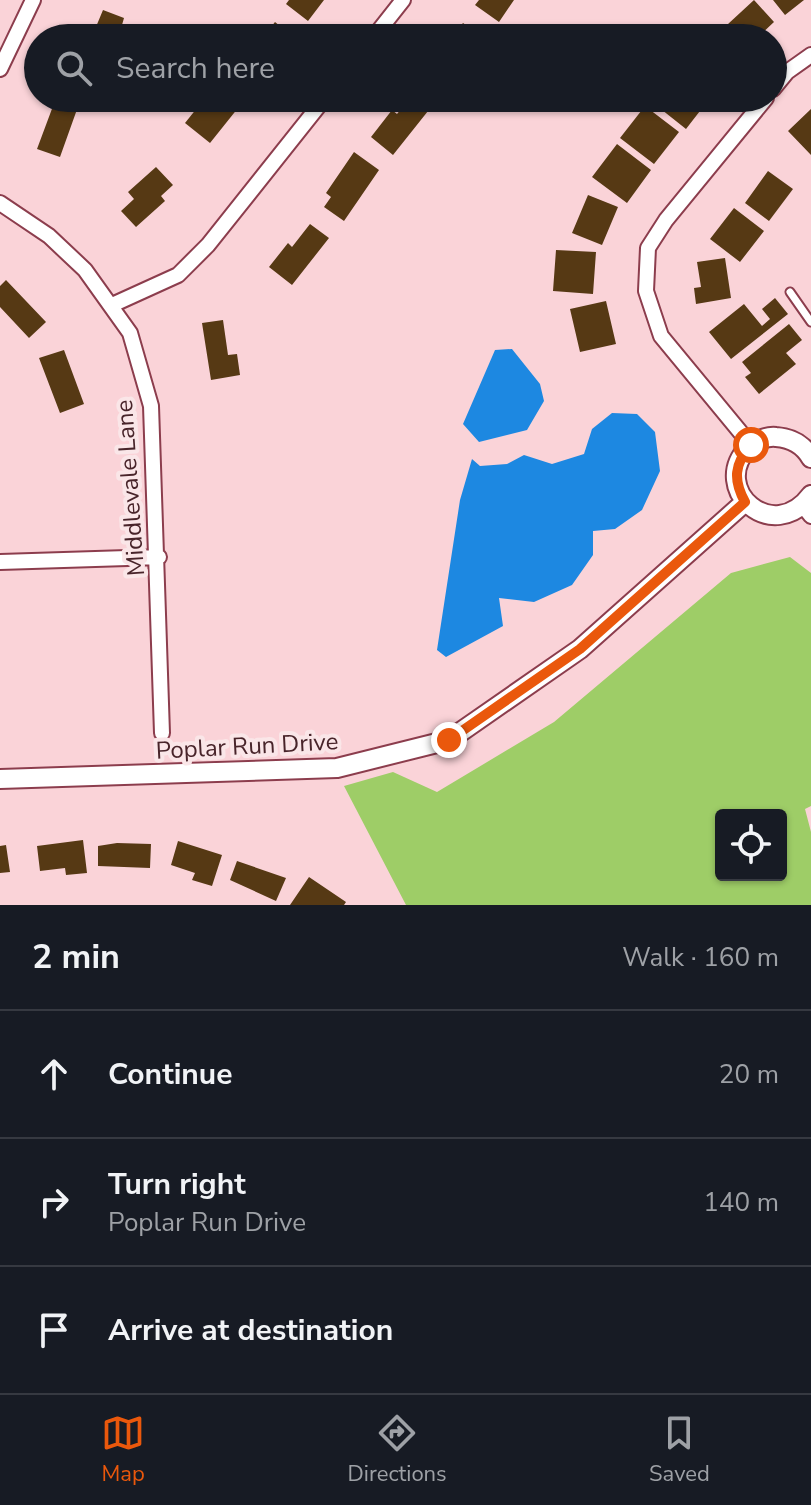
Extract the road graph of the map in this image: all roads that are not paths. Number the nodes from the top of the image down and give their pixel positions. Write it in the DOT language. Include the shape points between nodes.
graph roads {
  1 [pos="33,0"];
  2 [pos="403,0"];
  3 [pos="384,24"];
  4 [pos="811,55"];
  5 [pos="0,69"];
  6 [pos="787,72"];
  7 [pos="314,112"];
  8 [pos="755,112"];
  9 [pos="0,203"];
  10 [pos="790,292"];
  11 [pos="112,305"];
  12 [pos="809,317"];
  13 [pos="751,445"];
  14 [pos="809,450"];
  15 [pos="745,502"];
  16 [pos="808,506"];
  17 [pos="159,557"];
  18 [pos="0,562"];
  19 [pos="162,733"];
  20 [pos="0,779"];
  1 -- 5 [label="street"];
  2 -- 3 [label="street"];
  4 -- 6 [label="street"];
  7 -- 11 [label="street" via="178,275"];
  8 -- 13 [label="street" via="648,248 646,291 661,336"];
  9 -- 11 [label="street, Middlevale Lane" via="49,236"];
  10 -- 12 [label="lane"];
  11 -- 17 [label="street, Middlevale Lane" via="130,333 151,406"];
  13 -- 14 [label="street" via="769,437 789,438"];
  13 -- 15 [label="street" via="736,472"];
  15 -- 16 [label="street" via="773,516"];
  15 -- 20 [label="street, Poplar Run Drive" via="580,649 449,740 337,768"];
  17 -- 18 [label="street"];
  17 -- 19 [label="street, Middlevale Lane"];
}
